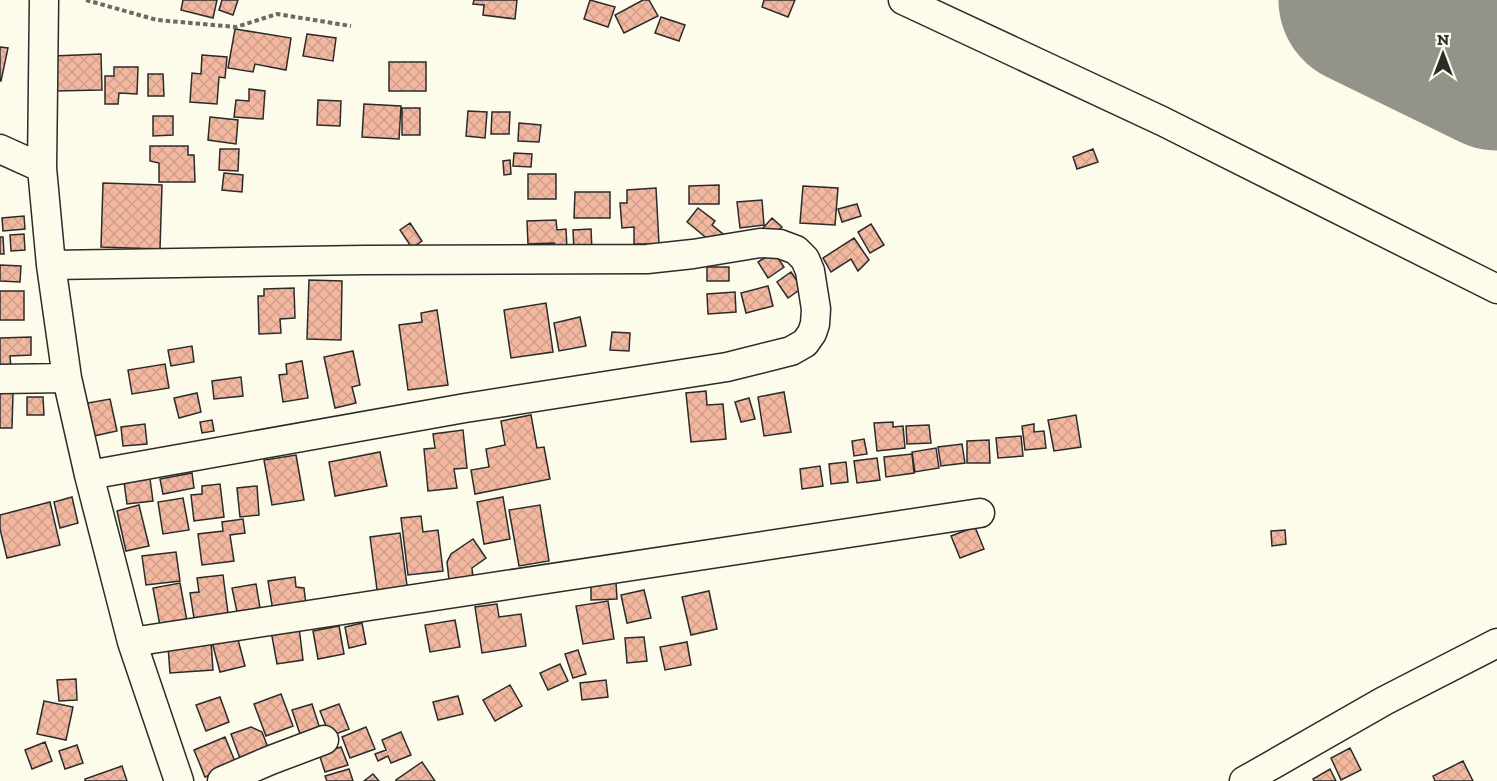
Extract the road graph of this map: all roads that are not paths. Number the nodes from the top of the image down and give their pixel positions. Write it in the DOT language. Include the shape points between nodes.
graph roads {
  1 [pos="44,0"];
  2 [pos="903,0"];
  3 [pos="0,148"];
  4 [pos="42,168"];
  5 [pos="51,265"];
  6 [pos="1497,289"];
  7 [pos="67,378"];
  8 [pos="0,379"];
  9 [pos="89,475"];
  10 [pos="980,513"];
  11 [pos="132,642"];
  12 [pos="1497,643"];
  13 [pos="324,740"];
  14 [pos="178,781"];
  15 [pos="222,781"];
  16 [pos="1244,781"];
  1 -- 4 [label="street"];
  2 -- 6 [label="street" via="1162,121"];
  3 -- 4 [label="street"];
  4 -- 5 [label="street"];
  5 -- 7 [label="street"];
  5 -- 9 [label="street" via="647,259 759,243 796,250 810,271 815,324 805,343 791,351 727,367 465,408"];
  7 -- 8 [label="street"];
  7 -- 9 [label="street"];
  9 -- 11 [label="street"];
  10 -- 11 [label="street"];
  11 -- 14 [label="street"];
  12 -- 16 [label="street" via="1384,701"];
  13 -- 15 [label="street"];
}
